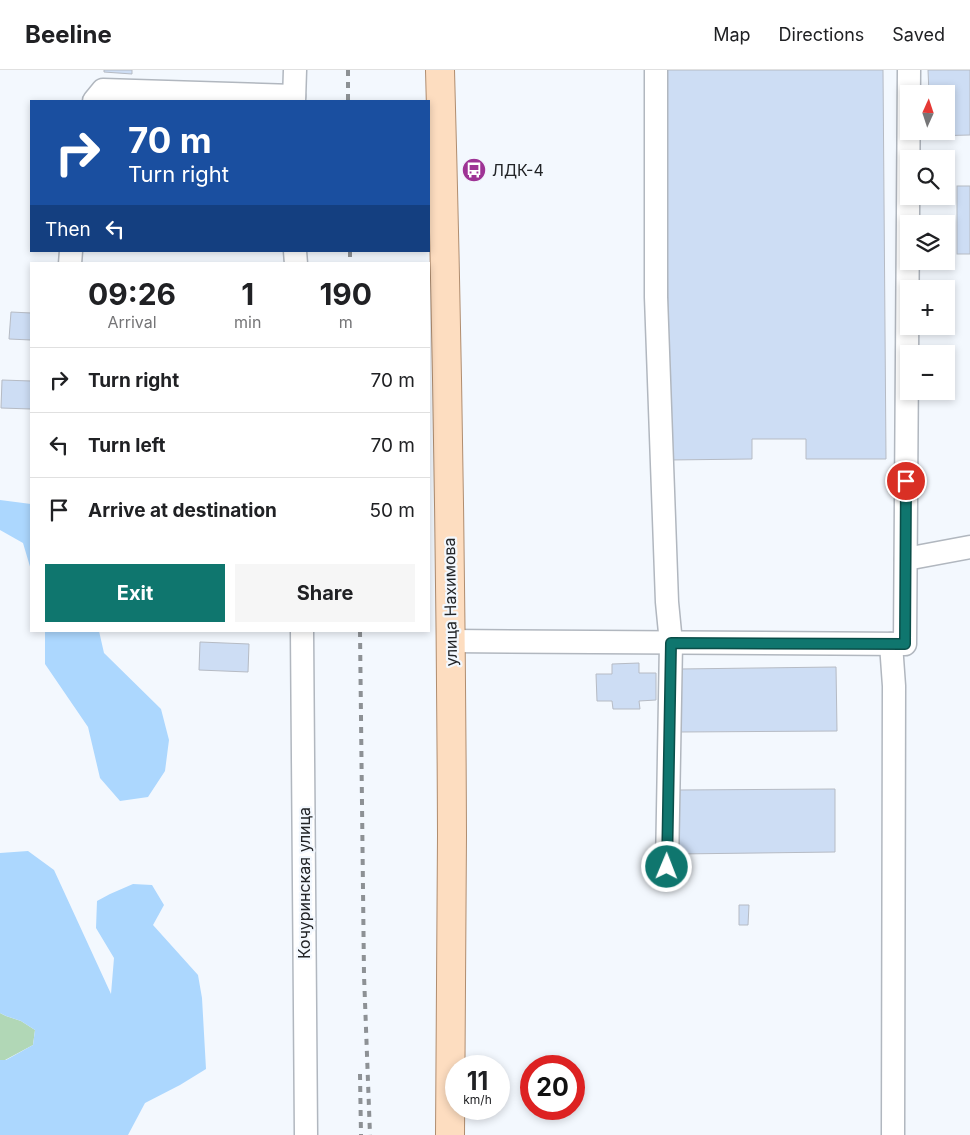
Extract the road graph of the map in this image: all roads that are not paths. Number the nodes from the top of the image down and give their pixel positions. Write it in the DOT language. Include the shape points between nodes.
graph roads {
  1 [pos="295,70"];
  2 [pos="440,70"];
  3 [pos="656,70"];
  4 [pos="908,70"];
  5 [pos="294,99"];
  6 [pos="95,100"];
  7 [pos="970,547"];
  8 [pos="906,559"];
  9 [pos="302,632"];
  10 [pos="450,641"];
  11 [pos="671,643"];
  12 [pos="891,644"];
  13 [pos="667,867"];
  14 [pos="306,1135"];
  15 [pos="450,1135"];
  16 [pos="893,1135"];
  1 -- 5 [label="street"];
  2 -- 10 [label="main road, улица Нахимова"];
  3 -- 11 [label="street" via="656,297"];
  4 -- 8 [label="street"];
  5 -- 6 [label="street" via="104,90"];
  7 -- 8 [label="street"];
  8 -- 12 [label="street" via="905,644"];
  9 -- 14 [label="street, Кочуринская улица"];
  10 -- 11 [label="street"];
  10 -- 15 [label="main road, улица Нахимова"];
  11 -- 12 [label="street"];
  11 -- 13 [label="street"];
  12 -- 16 [label="street" via="894,686"];
}
